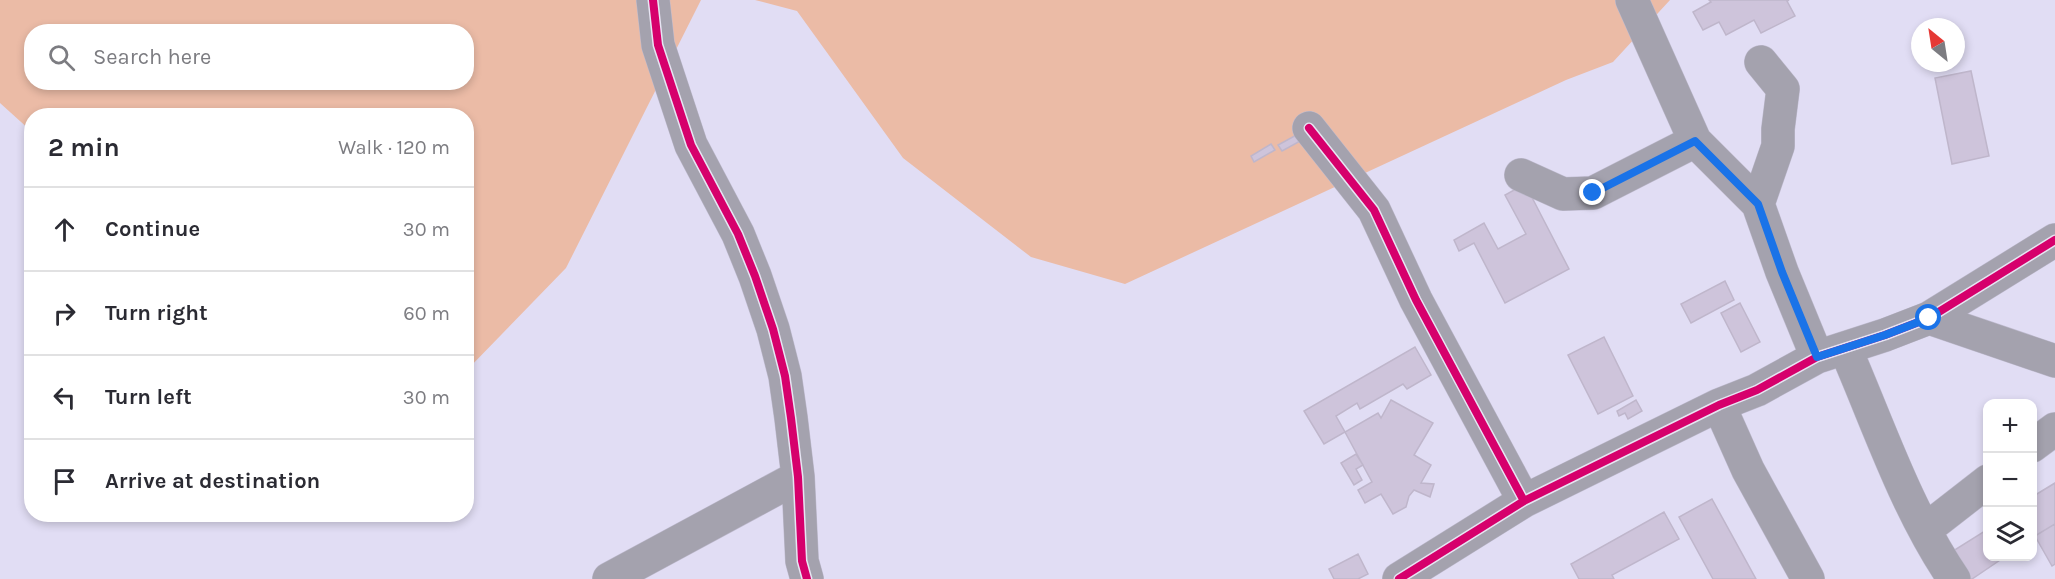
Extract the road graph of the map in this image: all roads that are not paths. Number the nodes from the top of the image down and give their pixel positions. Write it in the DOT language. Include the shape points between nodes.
graph roads {
  1 [pos="654,0"];
  2 [pos="1632,0"];
  3 [pos="1761,62"];
  4 [pos="1309,128"];
  5 [pos="1695,141"];
  6 [pos="1521,175"];
  7 [pos="1758,204"];
  8 [pos="2052,248"];
  9 [pos="1929,318"];
  10 [pos="1831,353"];
  11 [pos="2055,361"];
  12 [pos="1719,405"];
  13 [pos="2055,429"];
  14 [pos="2037,442"];
  15 [pos="798,477"];
  16 [pos="1983,485"];
  17 [pos="1524,501"];
  18 [pos="1925,530"];
  19 [pos="609,579"];
  20 [pos="807,579"];
  21 [pos="1399,579"];
  22 [pos="1808,579"];
  23 [pos="1954,579"];
  1 -- 15 [label="street" via="658,45 691,145 738,234 772,329 784,376"];
  2 -- 5 [label="street"];
  3 -- 7 [label="street" via="1783,89 1778,146"];
  4 -- 17 [label="street" via="1374,210 1416,300"];
  5 -- 6 [label="street" via="1593,193 1563,195"];
  5 -- 7 [label="street"];
  7 -- 10 [label="street" via="1782,272"];
  8 -- 9 [label="street"];
  9 -- 10 [label="street"];
  9 -- 11 [label="street"];
  10 -- 12 [label="street"];
  10 -- 18 [label="street"];
  12 -- 17 [label="street"];
  12 -- 22 [label="street" via="1748,470"];
  13 -- 14 [label="street"];
  15 -- 19 [label="street"];
  15 -- 20 [label="street" via="802,561"];
  16 -- 18 [label="street"];
  17 -- 21 [label="street"];
  18 -- 23 [label="street"];
}
